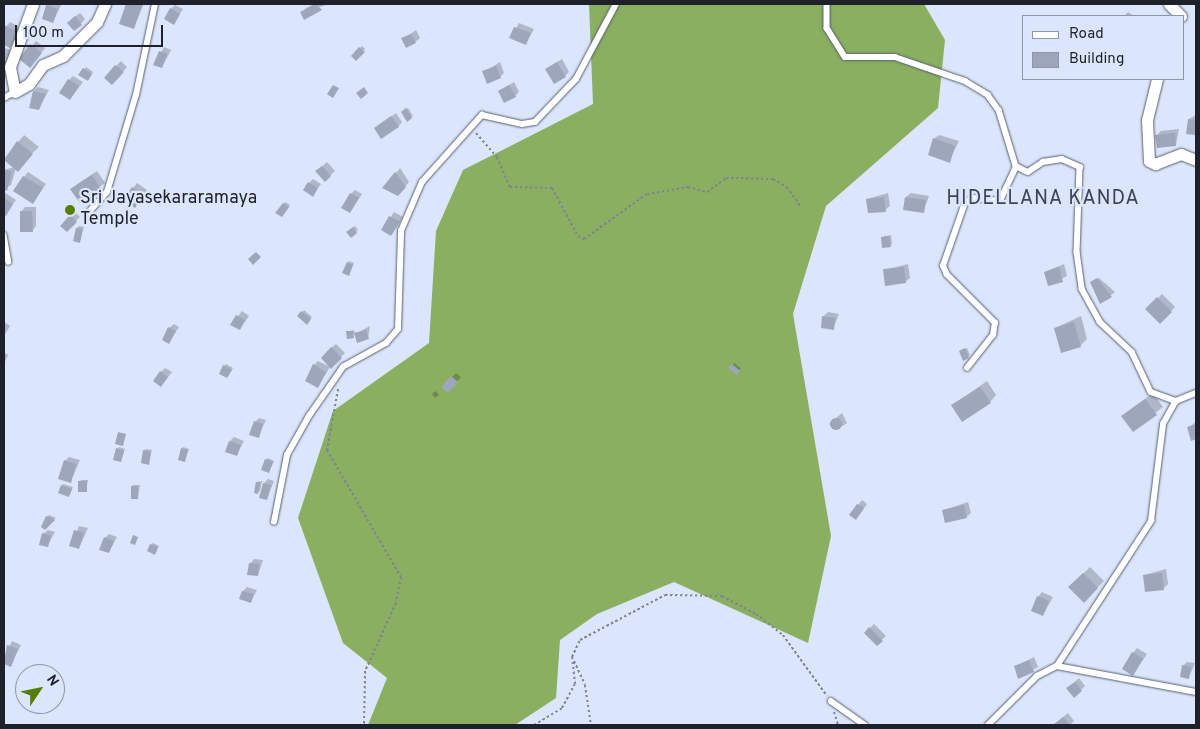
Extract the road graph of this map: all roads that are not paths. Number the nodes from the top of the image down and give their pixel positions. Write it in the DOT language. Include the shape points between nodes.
graph roads {
  1 [pos="33,4"];
  2 [pos="105,4"];
  3 [pos="155,4"];
  4 [pos="616,4"];
  5 [pos="827,4"];
  6 [pos="1169,4"];
  7 [pos="1180,15"];
  8 [pos="1157,80"];
  9 [pos="15,92"];
  10 [pos="4,98"];
  11 [pos="1196,160"];
  12 [pos="1016,166"];
  13 [pos="88,213"];
  14 [pos="4,235"];
  15 [pos="9,262"];
  16 [pos="967,368"];
  17 [pos="1196,393"];
  18 [pos="1176,401"];
  19 [pos="274,522"];
  20 [pos="1057,666"];
  21 [pos="1196,692"];
  22 [pos="831,701"];
  23 [pos="865,725"];
  24 [pos="988,725"];
  1 -- 9 [label="street" via="10,67"];
  2 -- 9 [label="street" via="97,22 63,56 43,64 29,84"];
  3 -- 13 [label="lane" via="136,95 107,192"];
  4 -- 19 [label="lane" via="576,79 534,122 522,124 494,115 482,116 470,125 422,182 401,230 398,329 386,343 343,367 287,455"];
  5 -- 12 [label="lane" via="828,28 845,57 910,60 988,95 999,110"];
  6 -- 7 [label="street"];
  8 -- 11 [label="street" via="1147,120 1149,161 1156,164 1181,154"];
  9 -- 10 [label="lane"];
  12 -- 16 [label="lane" via="1000,201 973,198 965,203 943,266 995,323 993,336"];
  12 -- 18 [label="lane" via="1028,172 1043,162 1062,159 1080,167 1077,252 1082,290 1100,322 1132,352 1151,392"];
  14 -- 15 [label="lane"];
  17 -- 18 [label="lane"];
  18 -- 20 [label="lane" via="1163,424 1151,521"];
  20 -- 21 [label="lane"];
  20 -- 24 [label="lane" via="1037,676"];
  22 -- 23 [label="lane"];
}
